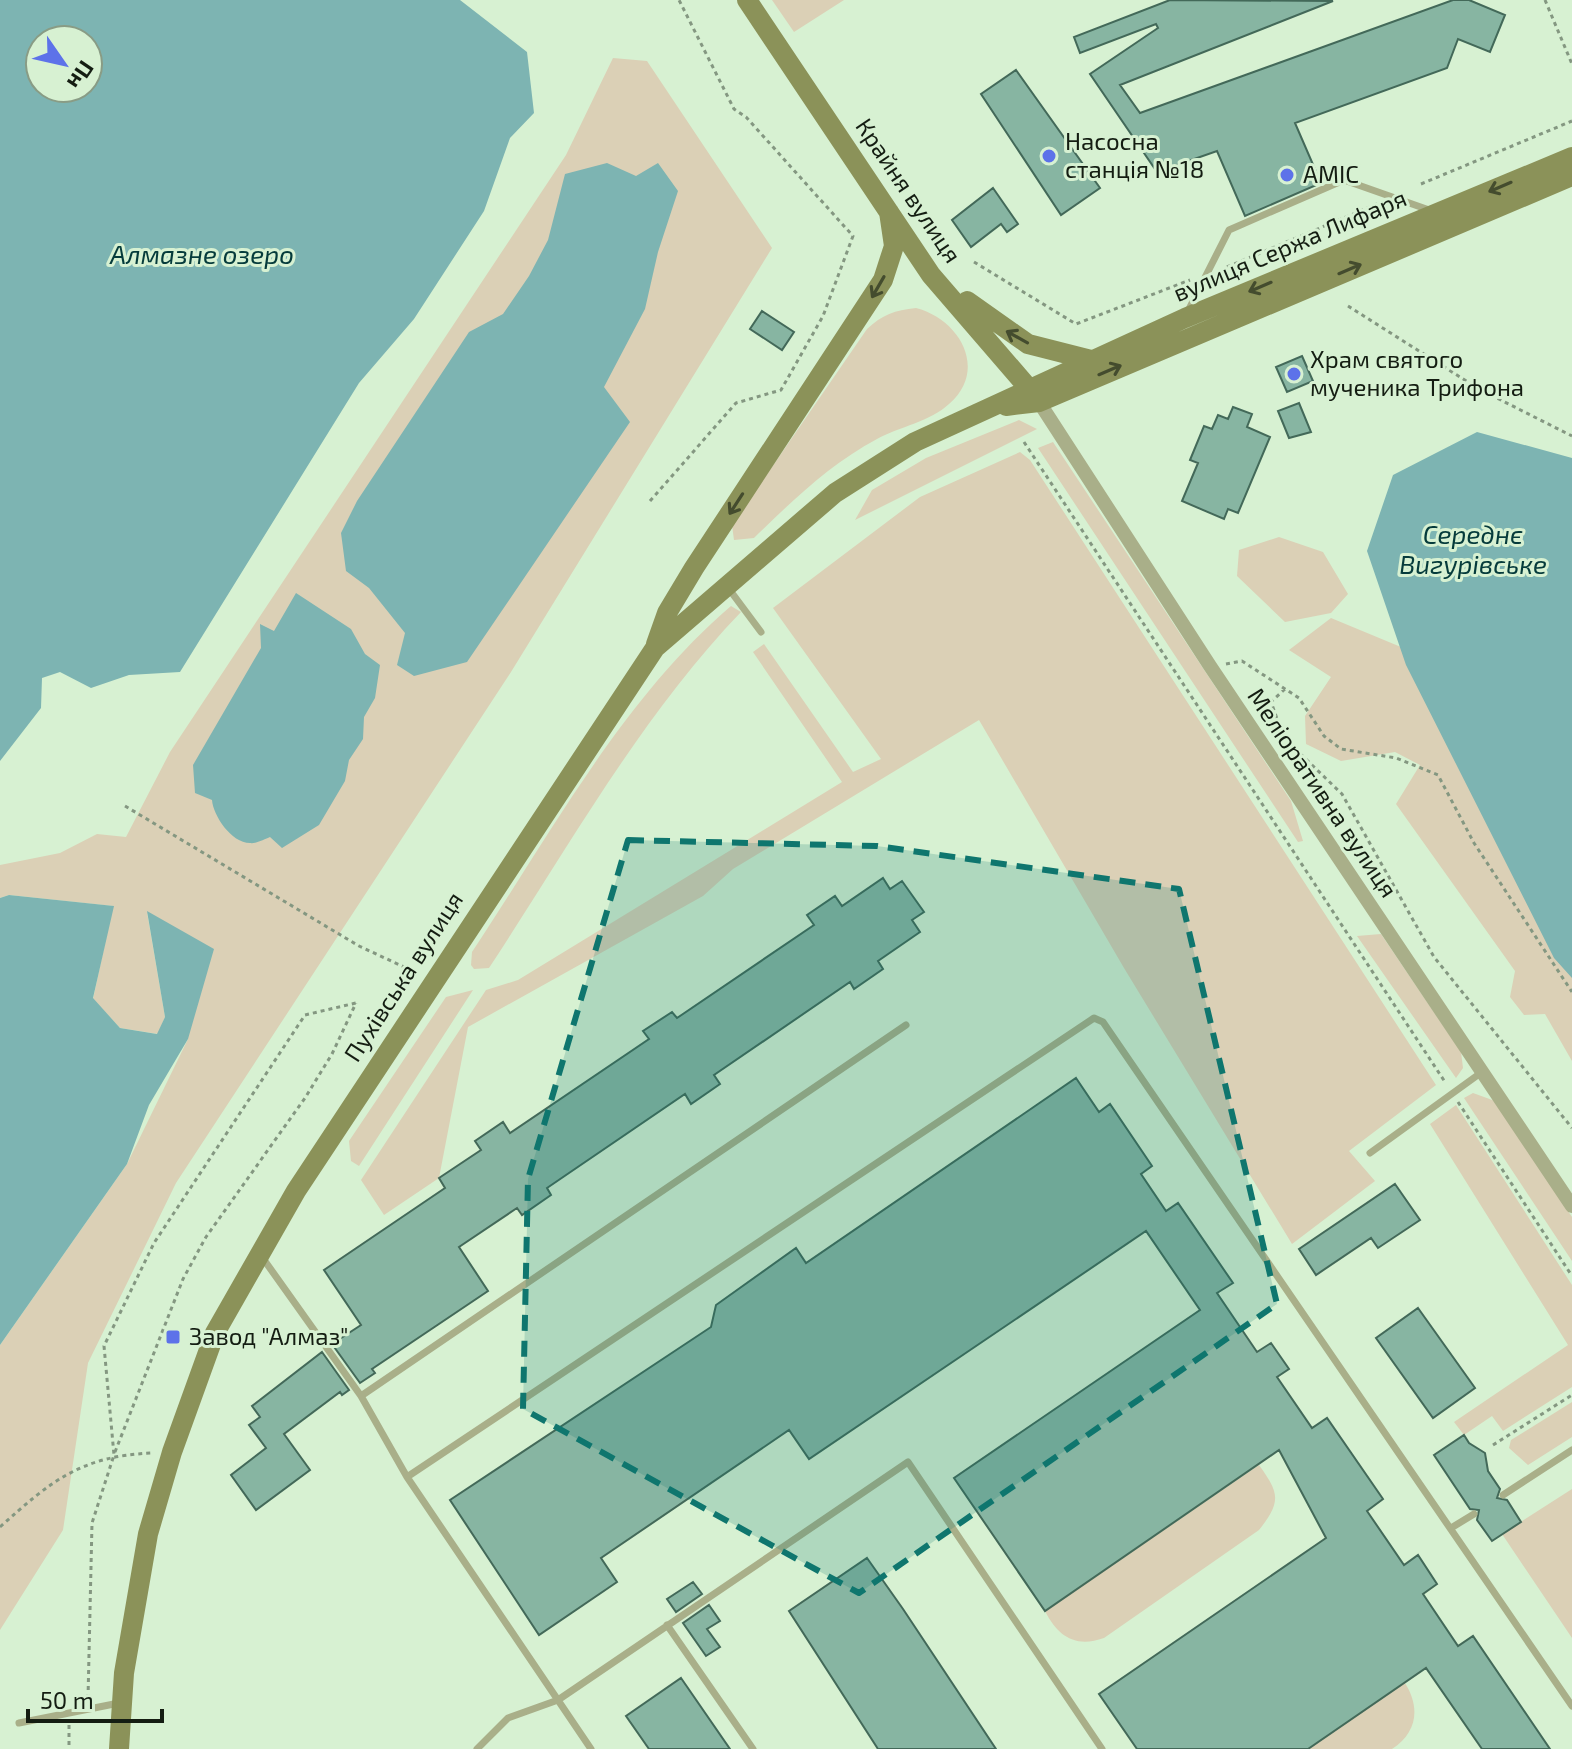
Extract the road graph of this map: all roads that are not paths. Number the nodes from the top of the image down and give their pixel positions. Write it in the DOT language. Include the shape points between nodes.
graph roads {
  1 [pos="747,0"];
  2 [pos="1572,157"];
  3 [pos="1572,176"];
  4 [pos="889,212"];
  5 [pos="1438,213"];
  6 [pos="931,275"];
  7 [pos="1185,318"];
  8 [pos="1091,360"];
  9 [pos="1035,395"];
  10 [pos="726,584"];
  11 [pos="761,632"];
  12 [pos="655,648"];
  13 [pos="906,1025"];
  14 [pos="1482,1072"];
  15 [pos="1370,1153"];
  16 [pos="1572,1206"];
  17 [pos="259,1252"];
  18 [pos="361,1396"];
  19 [pos="1572,1450"];
  20 [pos="407,1477"];
  21 [pos="1503,1495"];
  22 [pos="1474,1514"];
  23 [pos="1451,1528"];
  24 [pos="667,1625"];
  25 [pos="558,1700"];
  26 [pos="121,1703"];
  27 [pos="1572,1706"];
  28 [pos="19,1723"];
  29 [pos="119,1749"];
  30 [pos="477,1749"];
  31 [pos="591,1749"];
  32 [pos="753,1749"];
  33 [pos="1102,1749"];
  1 -- 4 [label="street, Крайня вулиця"];
  2 -- 5 [label="street, вулиця Сержа Лифаря, one-way"];
  9 -- 3 [label="street, вулиця Сержа Лифаря, one-way"];
  4 -- 6 [label="street, Крайня вулиця"];
  4 -- 12 [label="street, one-way" via="894,246 883,280 694,568 667,613"];
  5 -- 7 [label="street, вулиця Сержа Лифаря, one-way"];
  5 -- 7 [label="lane" via="1344,180 1229,230"];
  8 -- 6 [label="street, one-way" via="1010,335"];
  6 -- 9 [label="street, Крайня вулиця"];
  7 -- 8 [label="street, вулиця Сержа Лифаря"];
  8 -- 9 [label="street, вулиця Сержа Лифаря"];
  9 -- 10 [label="street, Пухівська вулиця" via="915,442 869,468"];
  9 -- 14 [label="street, Меліоративна вулиця"];
  10 -- 11 [label="lane"];
  10 -- 12 [label="street, Пухівська вулиця"];
  12 -- 17 [label="street, Пухівська вулиця"];
  13 -- 18 [label="lane"];
  14 -- 15 [label="lane"];
  14 -- 16 [label="street, Меліоративна вулиця"];
  17 -- 18 [label="lane"];
  17 -- 26 [label="street, Пухівська вулиця" via="215,1333 172,1452 148,1534"];
  18 -- 20 [label="lane"];
  19 -- 21 [label="lane"];
  20 -- 23 [label="lane" via="1094,1018 1103,1022"];
  20 -- 25 [label="lane"];
  22 -- 23 [label="lane"];
  23 -- 27 [label="lane"];
  24 -- 25 [label="lane"];
  24 -- 32 [label="lane"];
  24 -- 33 [label="lane" via="908,1462"];
  25 -- 30 [label="lane" via="508,1718"];
  25 -- 31 [label="lane"];
  26 -- 28 [label="lane"];
  26 -- 29 [label="street, Пухівська вулиця"];
}
